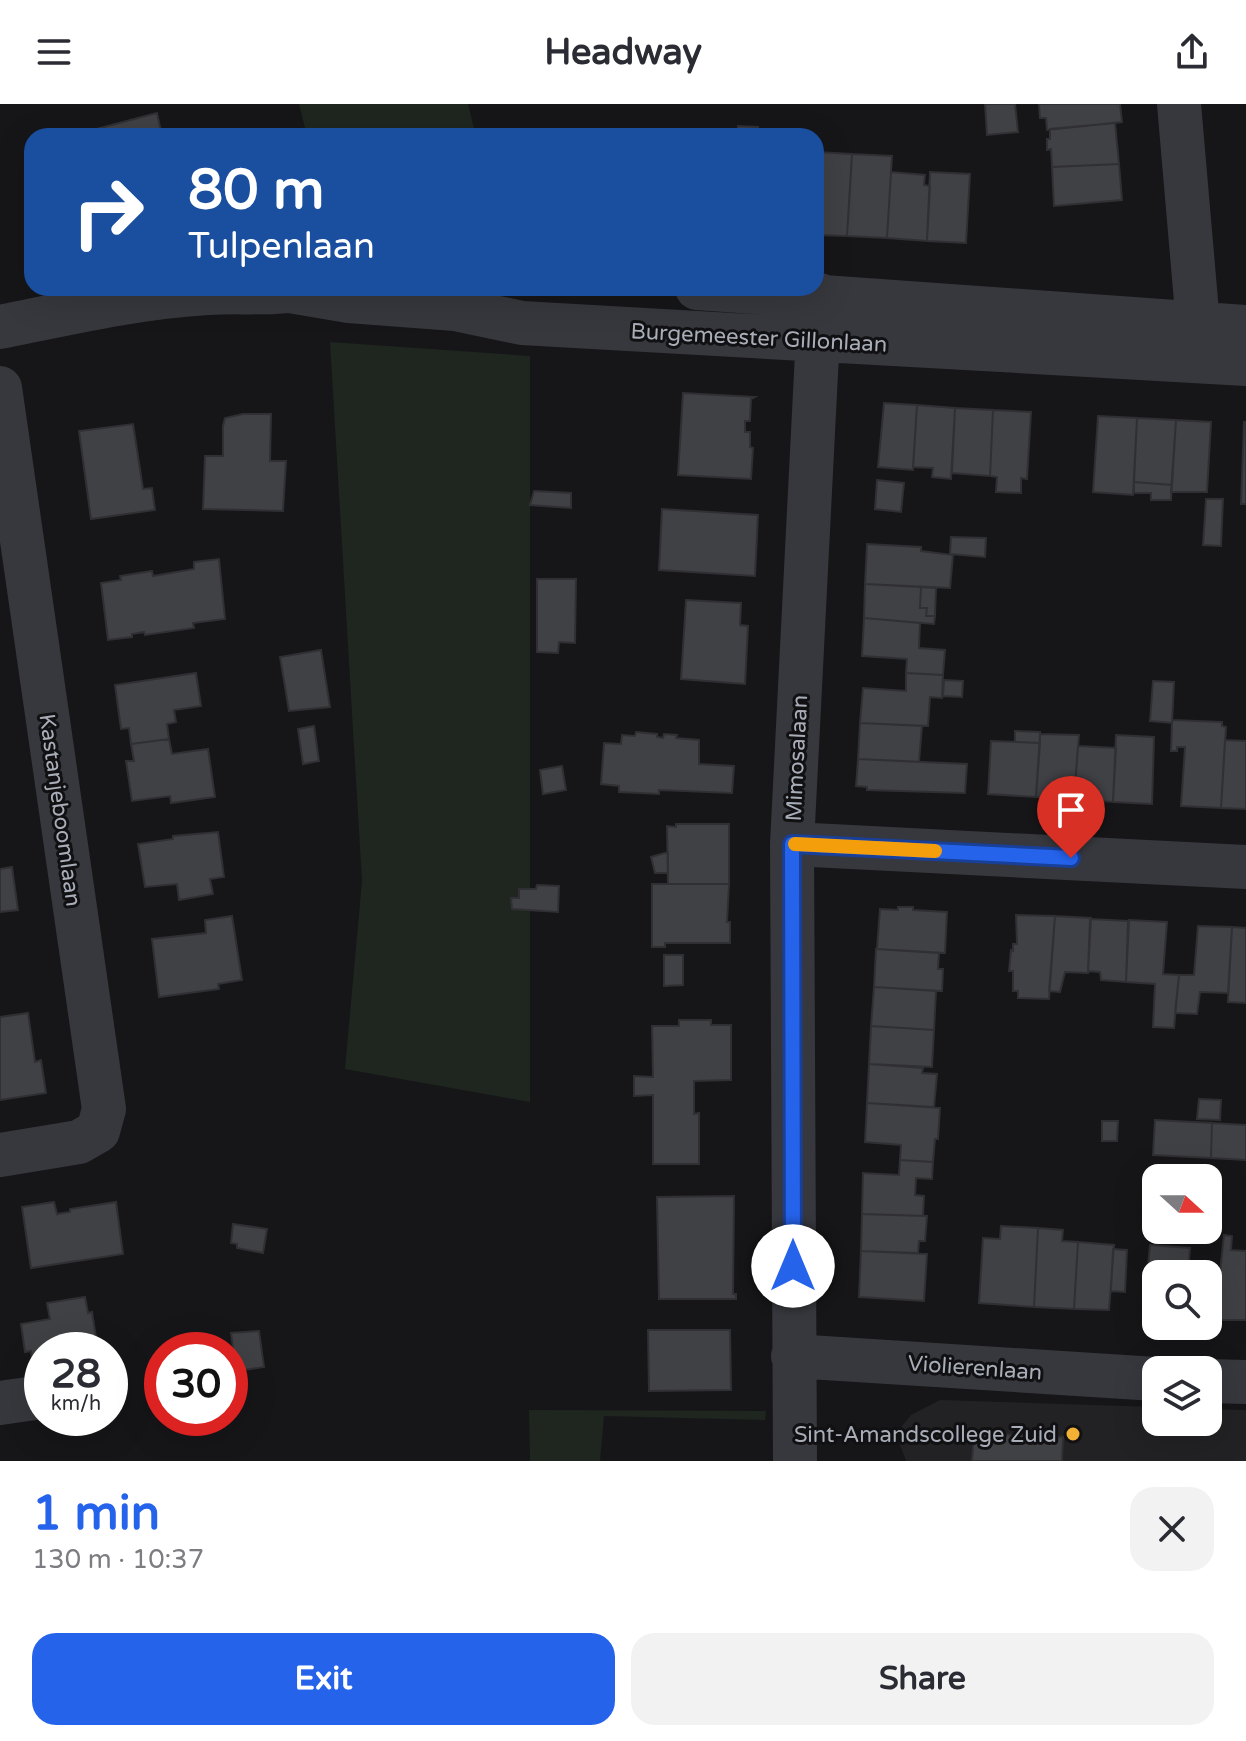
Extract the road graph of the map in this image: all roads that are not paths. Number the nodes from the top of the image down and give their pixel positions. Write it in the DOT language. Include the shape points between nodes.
graph roads {
  1 [pos="1179,104"];
  2 [pos="178,296"];
  3 [pos="326,296"];
  4 [pos="820,296"];
  5 [pos="824,296"];
  6 [pos="0,327"];
  7 [pos="1246,327"];
  8 [pos="819,340"];
  9 [pos="1197,343"];
  10 [pos="1246,364"];
  11 [pos="0,388"];
  12 [pos="792,844"];
  13 [pos="1246,867"];
  14 [pos="0,1155"];
  15 [pos="793,1356"];
  16 [pos="1142,1378"];
  17 [pos="1222,1381"];
  18 [pos="1246,1382"];
  19 [pos="24,1400"];
  20 [pos="0,1403"];
  21 [pos="795,1461"];
  1 -- 9 [label="street"];
  2 -- 6 [label="street, Burgemeester Gillonlaan"];
  3 -- 8 [label="street, Burgemeester Gillonlaan" via="455,309 522,323"];
  4 -- 8 [label="street, Mimosalaan"];
  5 -- 9 [label="street, Burgemeester Gillonlaan"];
  7 -- 9 [label="street, Burgemeester Gillonlaan"];
  8 -- 9 [label="street, Burgemeester Gillonlaan"];
  8 -- 12 [label="street, Mimosalaan"];
  9 -- 10 [label="street, Burgemeester Gillonlaan"];
  11 -- 14 [label="street, Kastanjeboomlaan" via="104,1109 98,1131 79,1142"];
  12 -- 13 [label="street"];
  12 -- 15 [label="street, Mimosalaan"];
  15 -- 16 [label="street, Violierenlaan"];
  15 -- 21 [label="street, Mimosalaan"];
  17 -- 18 [label="street"];
  19 -- 20 [label="street"];
}
